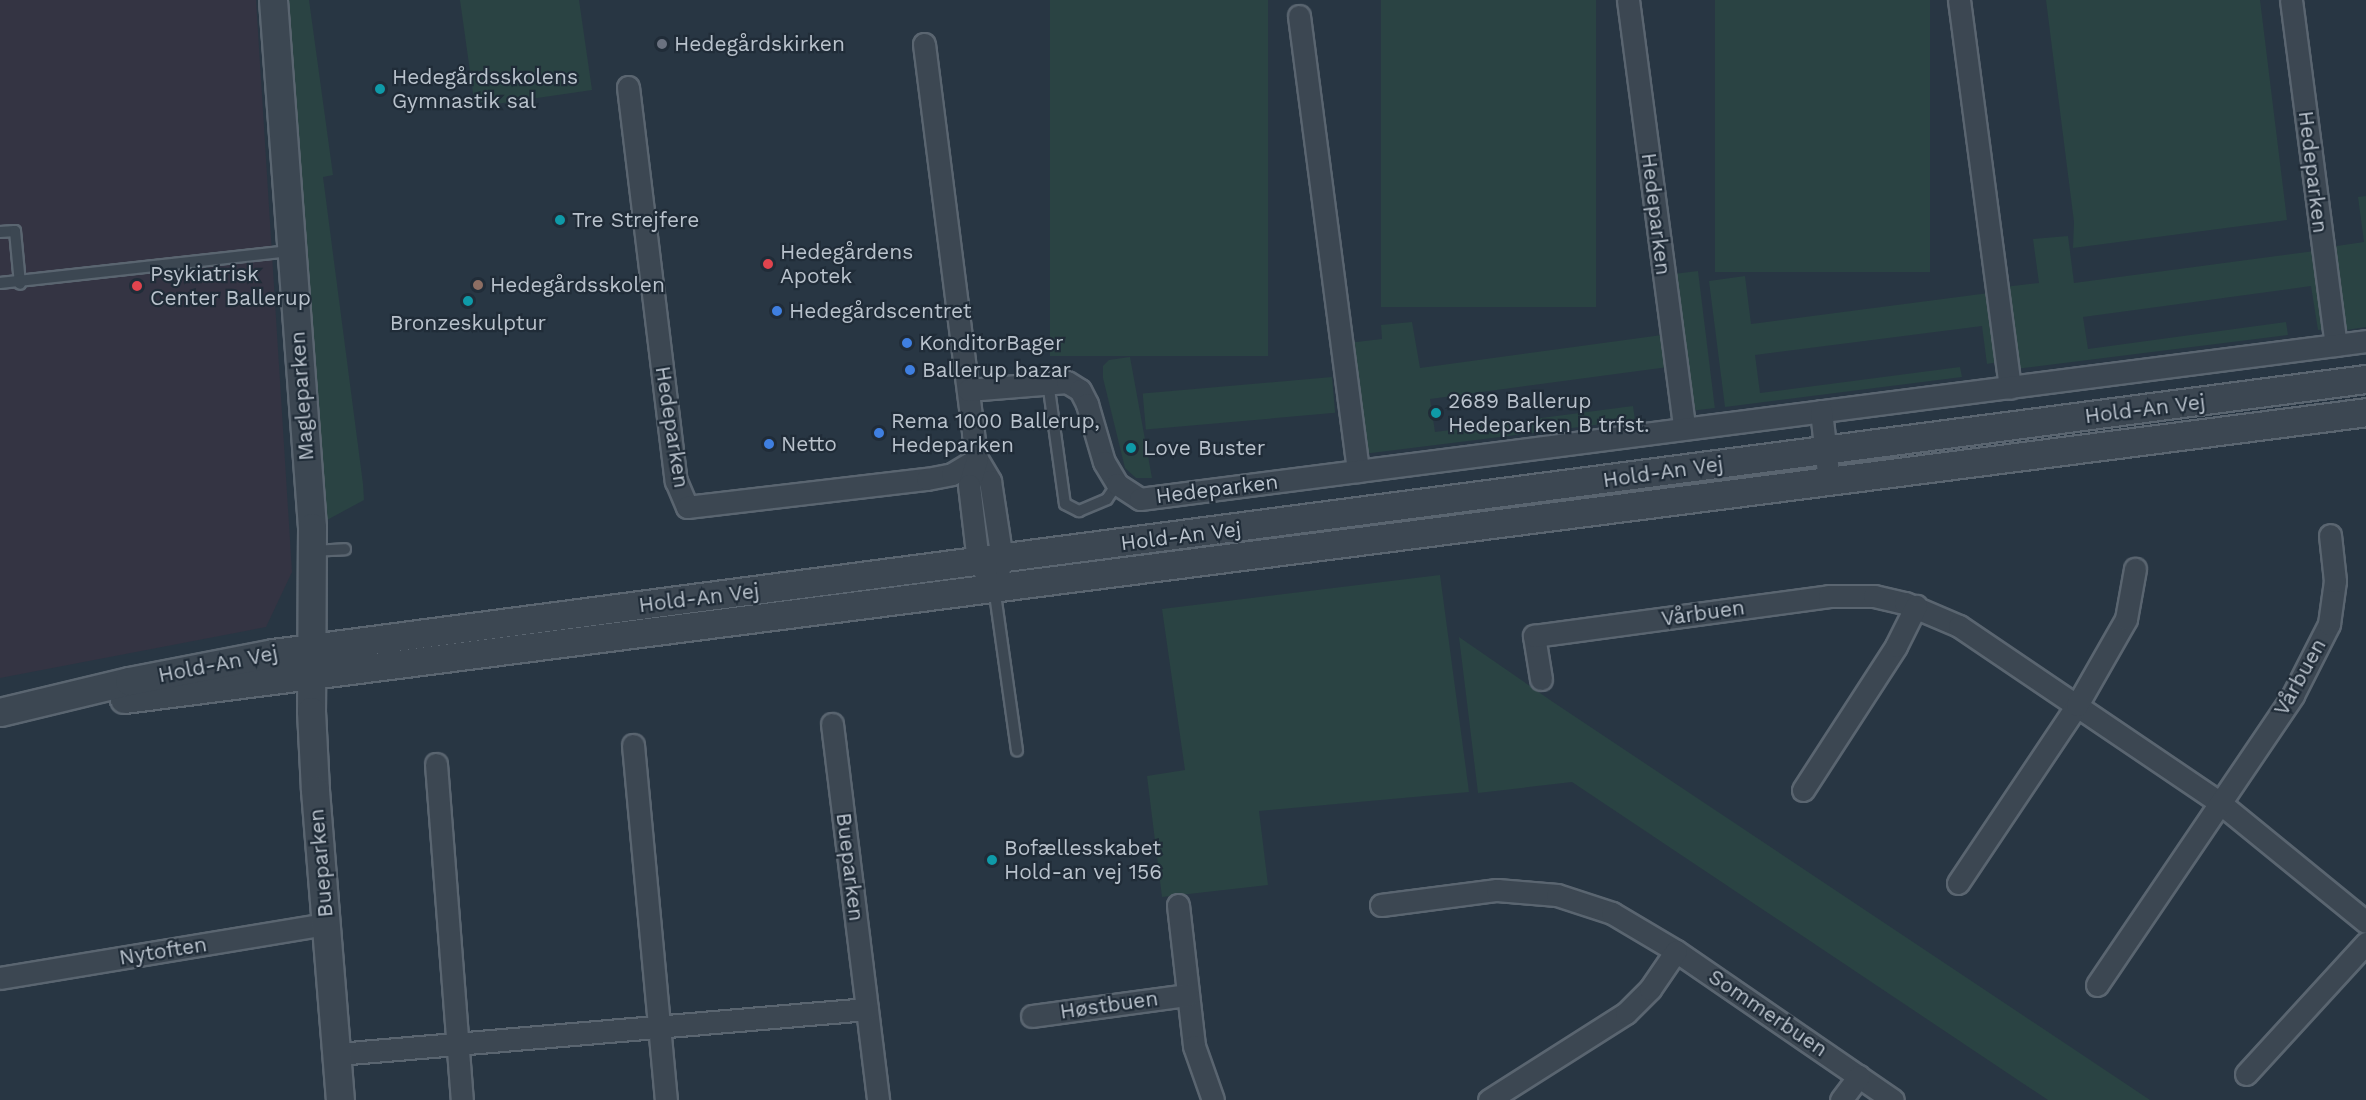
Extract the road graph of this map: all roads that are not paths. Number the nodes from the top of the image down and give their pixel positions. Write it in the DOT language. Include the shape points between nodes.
graph roads {
  1 [pos="273,0"];
  2 [pos="1628,0"];
  3 [pos="1959,0"];
  4 [pos="2291,0"];
  5 [pos="1299,16"];
  6 [pos="924,44"];
  7 [pos="628,87"];
  8 [pos="0,232"];
  9 [pos="292,251"];
  10 [pos="0,283"];
  11 [pos="20,284"];
  12 [pos="2366,341"];
  13 [pos="2336,345"];
  14 [pos="2366,379"];
  15 [pos="1048,382"];
  16 [pos="2010,388"];
  17 [pos="968,390"];
  18 [pos="1821,411"];
  19 [pos="2366,412"];
  20 [pos="1684,427"];
  21 [pos="1825,449"];
  22 [pos="977,459"];
  23 [pos="1358,471"];
  24 [pos="1829,481"];
  25 [pos="1117,484"];
  26 [pos="2330,535"];
  27 [pos="345,549"];
  28 [pos="312,551"];
  29 [pos="990,561"];
  30 [pos="2135,569"];
  31 [pos="994,586"];
  32 [pos="1916,606"];
  33 [pos="313,660"];
  34 [pos="1540,679"];
  35 [pos="2077,705"];
  36 [pos="0,713"];
  37 [pos="832,724"];
  38 [pos="633,745"];
  39 [pos="1017,750"];
  40 [pos="436,764"];
  41 [pos="1803,789"];
  42 [pos="2220,804"];
  43 [pos="1958,884"];
  44 [pos="1178,905"];
  45 [pos="1380,905"];
  46 [pos="2366,922"];
  47 [pos="327,924"];
  48 [pos="2366,943"];
  49 [pos="1676,951"];
  50 [pos="0,978"];
  51 [pos="2097,985"];
  52 [pos="1187,995"];
  53 [pos="867,1009"];
  54 [pos="1032,1016"];
  55 [pos="659,1027"];
  56 [pos="458,1046"];
  57 [pos="338,1054"];
  58 [pos="2246,1074"];
  59 [pos="1859,1076"];
  60 [pos="340,1100"];
  61 [pos="462,1100"];
  62 [pos="666,1100"];
  63 [pos="878,1100"];
  64 [pos="1213,1100"];
  65 [pos="1489,1100"];
  66 [pos="1841,1100"];
  67 [pos="1893,1100"];
  1 -- 9 [label="street, Magleparken"];
  2 -- 20 [label="street, Hedeparken"];
  3 -- 16 [label="street"];
  4 -- 13 [label="street, Hedeparken"];
  5 -- 23 [label="street"];
  6 -- 17 [label="street"];
  7 -- 22 [label="street, Hedeparken" via="676,481 687,507 927,479 952,474"];
  8 -- 11 [label="lane" via="15,231"];
  9 -- 11 [label="lane"];
  9 -- 28 [label="street, Magleparken"];
  10 -- 11 [label="lane"];
  12 -- 13 [label="street, Hedeparken"];
  13 -- 16 [label="street, Hedeparken"];
  14 -- 21 [label="street, Hold-An Vej"];
  15 -- 17 [label="street"];
  15 -- 25 [label="street" via="1066,381 1080,390 1095,425 1104,462"];
  15 -- 25 [label="lane" via="1065,504 1078,511 1107,499"];
  16 -- 18 [label="street, Hedeparken"];
  17 -- 22 [label="street"];
  18 -- 20 [label="street, Hedeparken"];
  18 -- 21 [label="street"];
  19 -- 24 [label="street, Hold-An Vej"];
  20 -- 23 [label="street, Hedeparken"];
  21 -- 24 [label="street"];
  21 -- 29 [label="street, Hold-An Vej"];
  22 -- 29 [label="street" via="990,481"];
  23 -- 25 [label="street, Hedeparken" via="1140,499"];
  24 -- 31 [label="street, Hold-An Vej"];
  26 -- 42 [label="street, Vårbuen" via="2335,580 2329,624 2293,695"];
  27 -- 28 [label="lane"];
  28 -- 33 [label="street, Magleparken"];
  29 -- 31 [label="street"];
  29 -- 33 [label="street, Hold-An Vej"];
  30 -- 35 [label="street" via="2126,619"];
  31 -- 33 [label="street, Hold-An Vej"];
  31 -- 39 [label="lane"];
  32 -- 34 [label="street, Vårbuen" via="1874,596 1829,596 1534,636"];
  32 -- 35 [label="street, Vårbuen" via="1959,626"];
  32 -- 41 [label="street" via="1896,646"];
  33 -- 36 [label="street, Hold-An Vej"];
  33 -- 47 [label="street, Bueparken" via="314,780"];
  35 -- 42 [label="street, Vårbuen"];
  35 -- 43 [label="street"];
  37 -- 53 [label="street, Bueparken"];
  38 -- 55 [label="street"];
  40 -- 56 [label="street"];
  42 -- 46 [label="street, Vårbuen"];
  42 -- 51 [label="street, Vårbuen"];
  44 -- 52 [label="street, Høstbuen"];
  45 -- 49 [label="street, Sommerbuen" via="1497,890 1557,895 1612,913"];
  47 -- 50 [label="street, Nytoften"];
  47 -- 57 [label="street, Bueparken"];
  48 -- 58 [label="street"];
  49 -- 59 [label="street, Sommerbuen"];
  49 -- 65 [label="street" via="1650,989 1626,1013"];
  52 -- 54 [label="street, Høstbuen"];
  52 -- 64 [label="street, Høstbuen" via="1194,1046"];
  53 -- 55 [label="street"];
  53 -- 63 [label="street, Bueparken"];
  55 -- 56 [label="street"];
  55 -- 62 [label="street"];
  56 -- 57 [label="street"];
  56 -- 61 [label="street"];
  57 -- 60 [label="street, Bueparken"];
  59 -- 66 [label="street"];
  59 -- 67 [label="street, Sommerbuen"];
}
